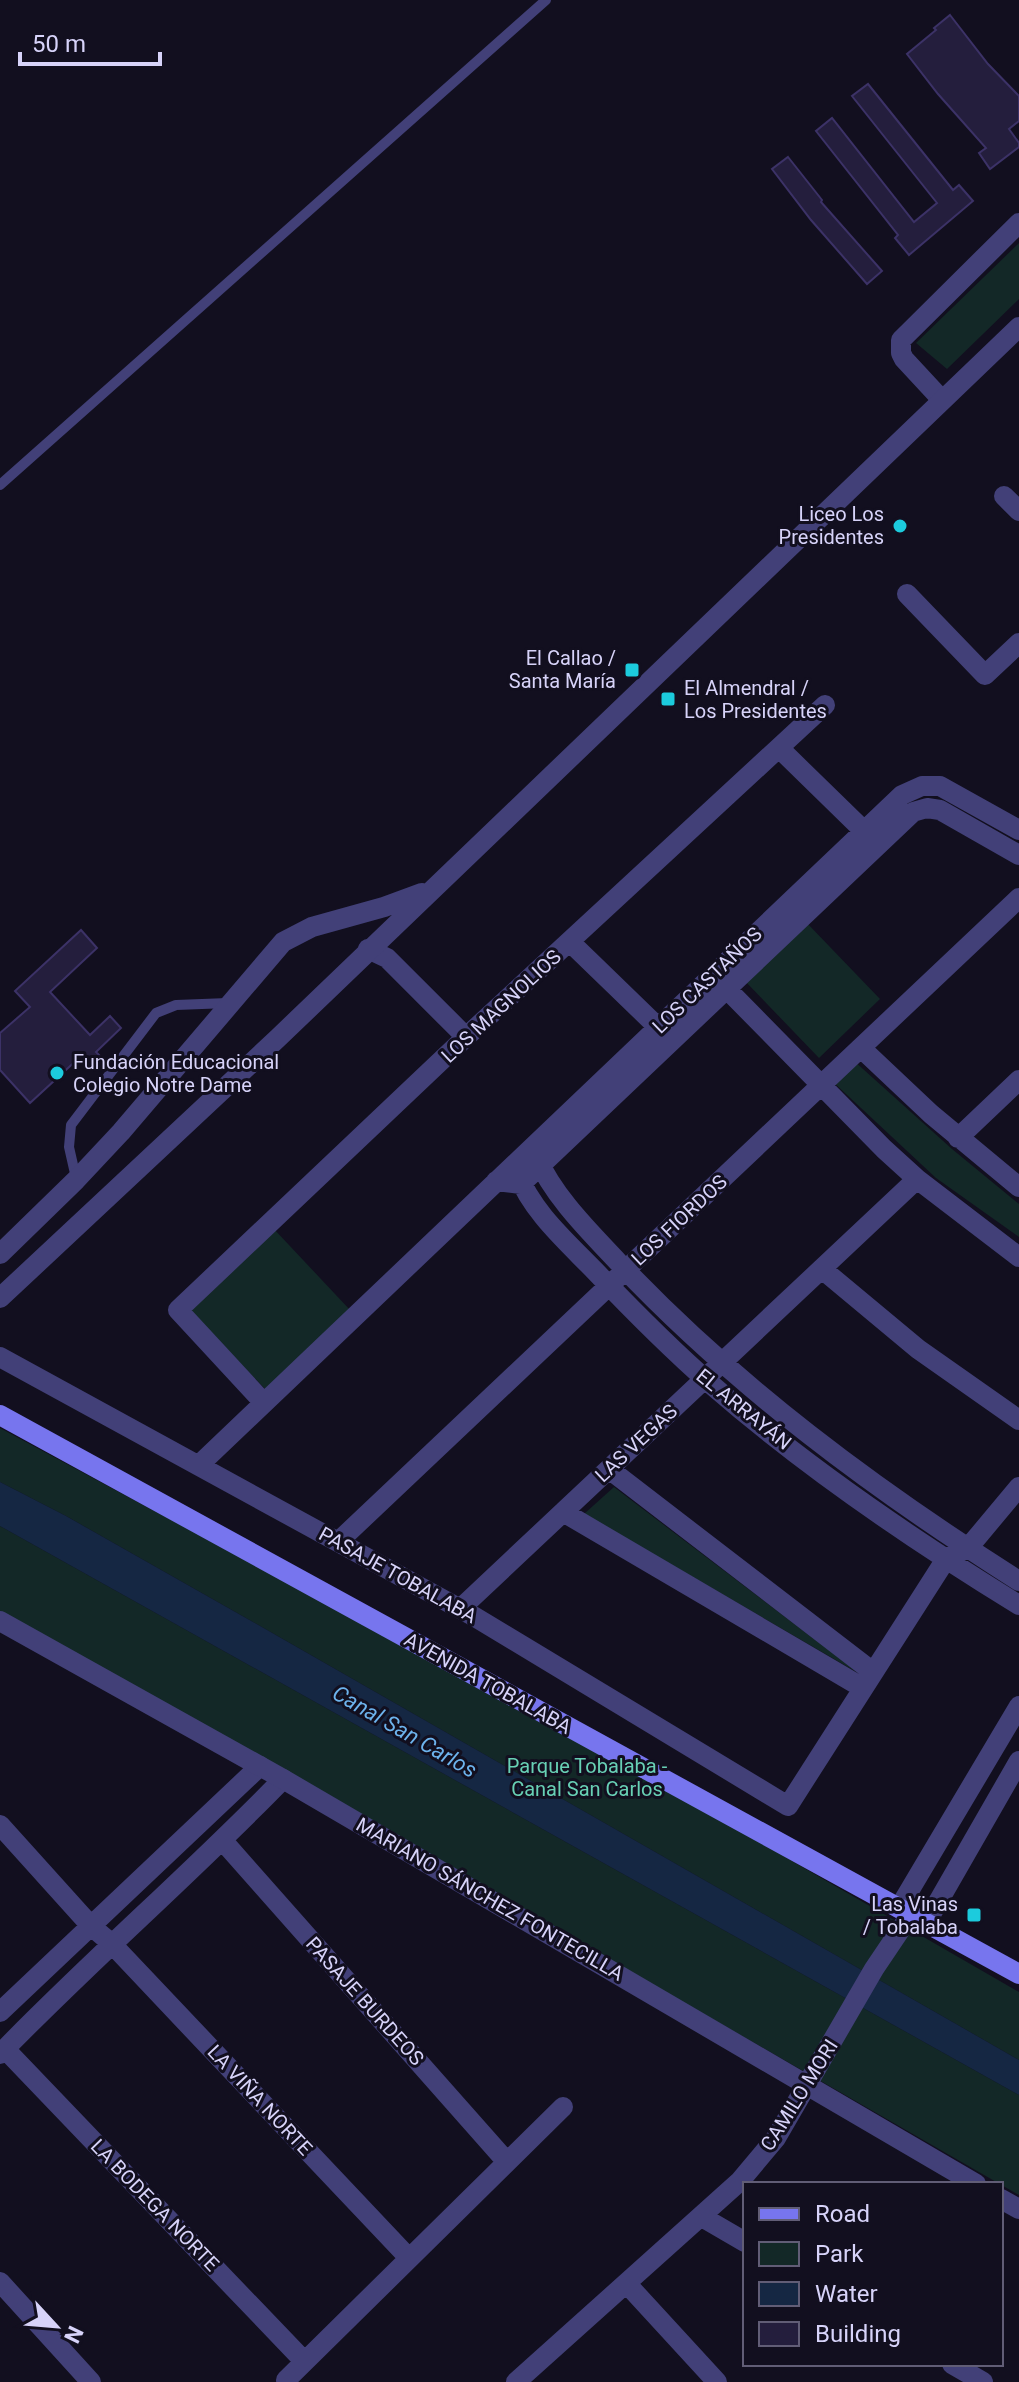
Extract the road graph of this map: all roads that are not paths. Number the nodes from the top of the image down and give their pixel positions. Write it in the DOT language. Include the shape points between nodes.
graph roads {
  1 [pos="546,0"];
  2 [pos="1019,223"];
  3 [pos="1019,327"];
  4 [pos="942,400"];
  5 [pos="0,485"];
  6 [pos="1004,496"];
  7 [pos="1019,511"];
  8 [pos="907,594"];
  9 [pos="1019,643"];
  10 [pos="825,705"];
  11 [pos="779,748"];
  12 [pos="863,830"];
  13 [pos="1019,830"];
  14 [pos="1019,855"];
  15 [pos="434,888"];
  16 [pos="1019,898"];
  17 [pos="347,917"];
  18 [pos="570,942"];
  19 [pos="368,949"];
  20 [pos="720,981"];
  21 [pos="230,1003"];
  22 [pos="664,1034"];
  23 [pos="466,1037"];
  24 [pos="861,1048"];
  25 [pos="1019,1080"];
  26 [pos="820,1086"];
  27 [pos="958,1138"];
  28 [pos="533,1146"];
  29 [pos="540,1166"];
  30 [pos="518,1174"];
  31 [pos="917,1179"];
  32 [pos="76,1180"];
  33 [pos="1019,1187"];
  34 [pos="22,1233"];
  35 [pos="0,1254"];
  36 [pos="45,1257"];
  37 [pos="1019,1257"];
  38 [pos="822,1269"];
  39 [pos="626,1270"];
  40 [pos="0,1285"];
  41 [pos="609,1286"];
  42 [pos="0,1296"];
  43 [pos="0,1357"];
  44 [pos="722,1363"];
  45 [pos="705,1379"];
  46 [pos="264,1403"];
  47 [pos="0,1415"];
  48 [pos="1019,1420"];
  49 [pos="199,1465"];
  50 [pos="609,1469"];
  51 [pos="1019,1487"];
  52 [pos="563,1512"];
  53 [pos="339,1541"];
  54 [pos="968,1548"];
  55 [pos="946,1559"];
  56 [pos="1019,1581"];
  57 [pos="1019,1605"];
  58 [pos="460,1609"];
  59 [pos="0,1621"];
  60 [pos="868,1680"];
  61 [pos="1019,1706"];
  62 [pos="1019,1761"];
  63 [pos="260,1766"];
  64 [pos="283,1779"];
  65 [pos="963,1802"];
  66 [pos="986,1817"];
  67 [pos="0,1825"];
  68 [pos="223,1841"];
  69 [pos="912,1915"];
  70 [pos="91,1926"];
  71 [pos="111,1943"];
  72 [pos="1019,1974"];
  73 [pos="0,2012"];
  74 [pos="2,2051"];
  75 [pos="809,2084"];
  76 [pos="563,2107"];
  77 [pos="507,2162"];
  78 [pos="973,2182"];
  79 [pos="702,2217"];
  80 [pos="743,2241"];
  81 [pos="409,2258"];
  82 [pos="0,2282"];
  83 [pos="627,2284"];
  84 [pos="304,2361"];
  85 [pos="955,2366"];
  86 [pos="286,2380"];
  87 [pos="91,2382"];
  88 [pos="516,2382"];
  89 [pos="717,2382"];
  90 [pos="983,2382"];
  1 -- 5 [label="lane"];
  2 -- 4 [label="street" via="901,340 904,359"];
  3 -- 4 [label="street"];
  4 -- 15 [label="street"];
  6 -- 7 [label="street"];
  8 -- 9 [label="street" via="985,675"];
  10 -- 11 [label="street, LOS MAGNOLIOS"];
  11 -- 12 [label="street"];
  11 -- 18 [label="street, LOS MAGNOLIOS"];
  12 -- 13 [label="street, LOS CASTAÑOS" via="902,795 922,786 950,790"];
  12 -- 20 [label="street, LOS CASTAÑOS"];
  14 -- 20 [label="street, LOS CASTAÑOS" via="946,813 927,808 907,817"];
  15 -- 17 [label="street"];
  15 -- 19 [label="street"];
  16 -- 24 [label="street, LOS FIORDOS"];
  17 -- 19 [label="street" via="364,931"];
  17 -- 21 [label="street" via="283,942"];
  18 -- 22 [label="street"];
  18 -- 23 [label="street, LOS MAGNOLIOS"];
  19 -- 23 [label="street" via="387,958"];
  19 -- 36 [label="street"];
  20 -- 22 [label="street, LOS CASTAÑOS"];
  20 -- 26 [label="street"];
  21 -- 32 [label="street"];
  21 -- 32 [label="lane" via="176,1005 156,1013 71,1125"];
  22 -- 28 [label="street, LOS CASTAÑOS"];
  22 -- 29 [label="street, LOS CASTAÑOS"];
  23 -- 46 [label="street, LOS MAGNOLIOS" via="178,1310"];
  24 -- 26 [label="street, LOS FIORDOS"];
  24 -- 27 [label="street"];
  25 -- 27 [label="street"];
  26 -- 31 [label="street"];
  26 -- 39 [label="street, LOS FIORDOS"];
  27 -- 33 [label="street"];
  28 -- 29 [label="street, EL ARRAYÁN"];
  28 -- 30 [label="street, LOS CASTAÑOS"];
  29 -- 30 [label="street, LOS CASTAÑOS"];
  29 -- 39 [label="street, EL ARRAYÁN" via="555,1192"];
  30 -- 41 [label="street, EL ARRAYÁN" via="544,1216"];
  30 -- 46 [label="street, LOS CASTAÑOS" via="496,1181"];
  31 -- 37 [label="street"];
  31 -- 38 [label="street, LAS VEGAS"];
  32 -- 34 [label="street"];
  34 -- 35 [label="street"];
  34 -- 36 [label="street" via="28,1251"];
  36 -- 42 [label="street"];
  38 -- 44 [label="street, LAS VEGAS"];
  38 -- 48 [label="street" via="918,1349"];
  39 -- 41 [label="street, LOS FIORDOS"];
  39 -- 44 [label="street, EL ARRAYÁN"];
  40 -- 42 [label="street"];
  41 -- 45 [label="street, EL ARRAYÁN"];
  41 -- 53 [label="street, LOS FIORDOS"];
  43 -- 49 [label="street, PASAJE TOBALABA"];
  44 -- 45 [label="street, LAS VEGAS"];
  44 -- 54 [label="street, EL ARRAYÁN" via="838,1458"];
  45 -- 50 [label="street, LAS VEGAS"];
  45 -- 55 [label="street, EL ARRAYÁN" via="834,1481"];
  46 -- 49 [label="street, LOS CASTAÑOS"];
  47 -- 69 [label="main road, AVENIDA TOBALABA"];
  49 -- 53 [label="street, PASAJE TOBALABA"];
  50 -- 52 [label="street, LAS VEGAS"];
  50 -- 60 [label="street"];
  51 -- 54 [label="street"];
  52 -- 58 [label="street, LAS VEGAS"];
  52 -- 60 [label="street"];
  53 -- 58 [label="street, PASAJE TOBALABA"];
  54 -- 55 [label="street"];
  54 -- 56 [label="street, EL ARRAYÁN"];
  55 -- 57 [label="street, EL ARRAYÁN"];
  55 -- 60 [label="street"];
  58 -- 60 [label="street, PASAJE TOBALABA" via="788,1806"];
  59 -- 63 [label="street, MARIANO SÁNCHEZ FONTECILLA"];
  61 -- 65 [label="street"];
  62 -- 66 [label="street"];
  63 -- 64 [label="street, MARIANO SÁNCHEZ FONTECILLA"];
  63 -- 70 [label="street"];
  64 -- 68 [label="street"];
  64 -- 75 [label="street, MARIANO SÁNCHEZ FONTECILLA"];
  65 -- 66 [label="street"];
  65 -- 69 [label="street"];
  66 -- 69 [label="street"];
  67 -- 70 [label="street, LA VIÑA NORTE"];
  68 -- 71 [label="street"];
  68 -- 77 [label="street, PASAJE BURDEOS"];
  69 -- 72 [label="main road, AVENIDA TOBALABA"];
  69 -- 75 [label="street, CAMILO MORI" via="874,1969"];
  70 -- 71 [label="street, LA VIÑA NORTE"];
  70 -- 73 [label="street"];
  71 -- 74 [label="street"];
  71 -- 81 [label="street, LA VIÑA NORTE"];
  74 -- 84 [label="street, LA BODEGA NORTE"];
  75 -- 78 [label="street, MARIANO SÁNCHEZ FONTECILLA"];
  75 -- 79 [label="street, CAMILO MORI" via="776,2138"];
  76 -- 77 [label="street"];
  77 -- 81 [label="street"];
  79 -- 80 [label="street"];
  79 -- 83 [label="street, CAMILO MORI"];
  81 -- 84 [label="street"];
  82 -- 87 [label="street"];
  83 -- 88 [label="street, CAMILO MORI"];
  83 -- 89 [label="street"];
  84 -- 86 [label="street"];
  85 -- 90 [label="street"];
}
